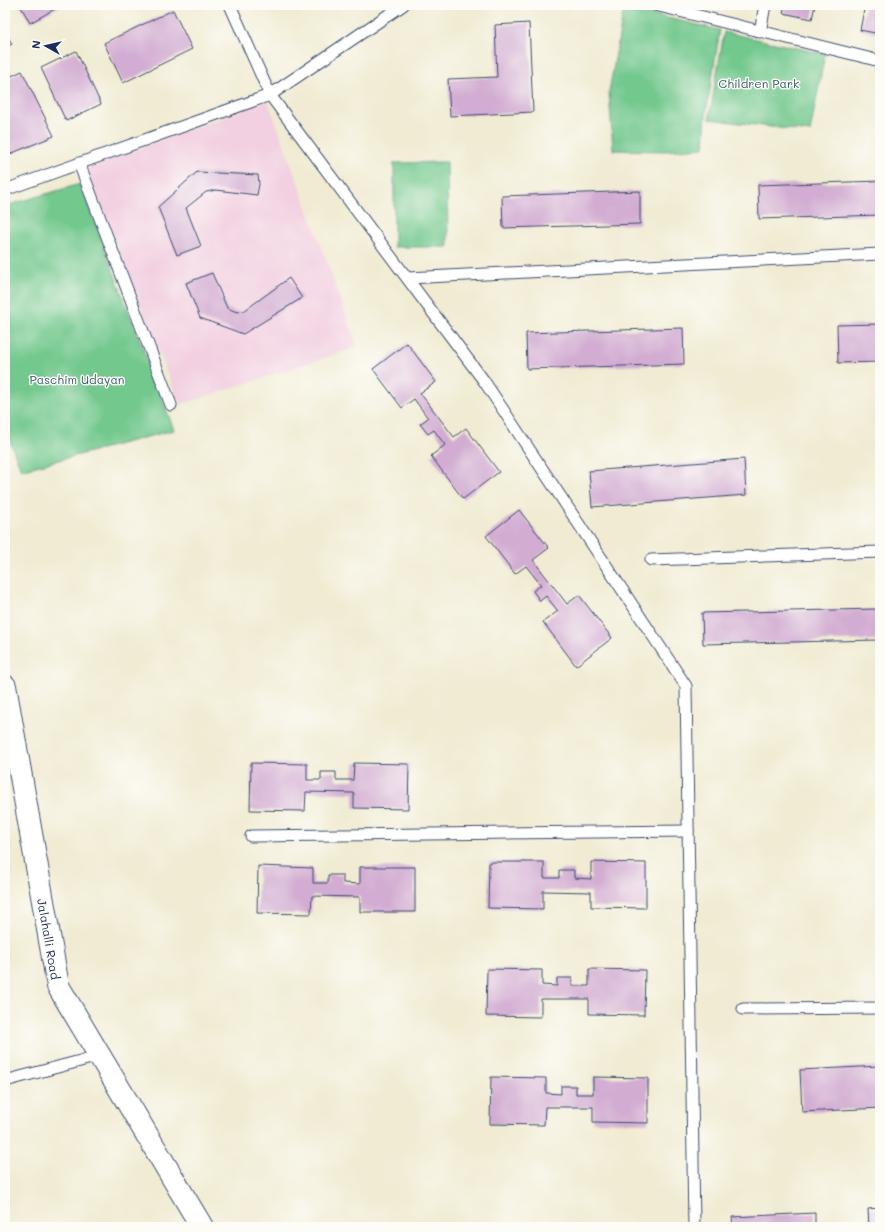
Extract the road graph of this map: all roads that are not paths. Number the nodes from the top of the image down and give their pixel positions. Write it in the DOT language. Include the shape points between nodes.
graph roads {
  1 [pos="230,5"];
  2 [pos="403,5"];
  3 [pos="655,5"];
  4 [pos="765,5"];
  5 [pos="760,32"];
  6 [pos="880,61"];
  7 [pos="270,95"];
  8 [pos="79,163"];
  9 [pos="5,190"];
  10 [pos="880,254"];
  11 [pos="408,278"];
  12 [pos="171,405"];
  13 [pos="880,552"];
  14 [pos="651,560"];
  15 [pos="5,686"];
  16 [pos="688,831"];
  17 [pos="251,836"];
  18 [pos="880,1008"];
  19 [pos="743,1009"];
  20 [pos="99,1056"];
  21 [pos="5,1081"];
  22 [pos="202,1227"];
  23 [pos="694,1227"];
  1 -- 7 [label="lane"];
  2 -- 7 [label="lane"];
  3 -- 5 [label="lane"];
  4 -- 5 [label="lane"];
  5 -- 6 [label="lane"];
  7 -- 8 [label="lane"];
  7 -- 11 [label="lane"];
  8 -- 9 [label="lane"];
  8 -- 12 [label="lane"];
  10 -- 11 [label="lane"];
  11 -- 16 [label="lane" via="484,381 686,686"];
  13 -- 14 [label="lane"];
  15 -- 20 [label="main road, Jalahalli Road" via="58,986"];
  16 -- 17 [label="lane"];
  16 -- 23 [label="lane"];
  18 -- 19 [label="lane"];
  20 -- 21 [label="lane"];
  20 -- 22 [label="main road, Jalahalli Road"];
}
